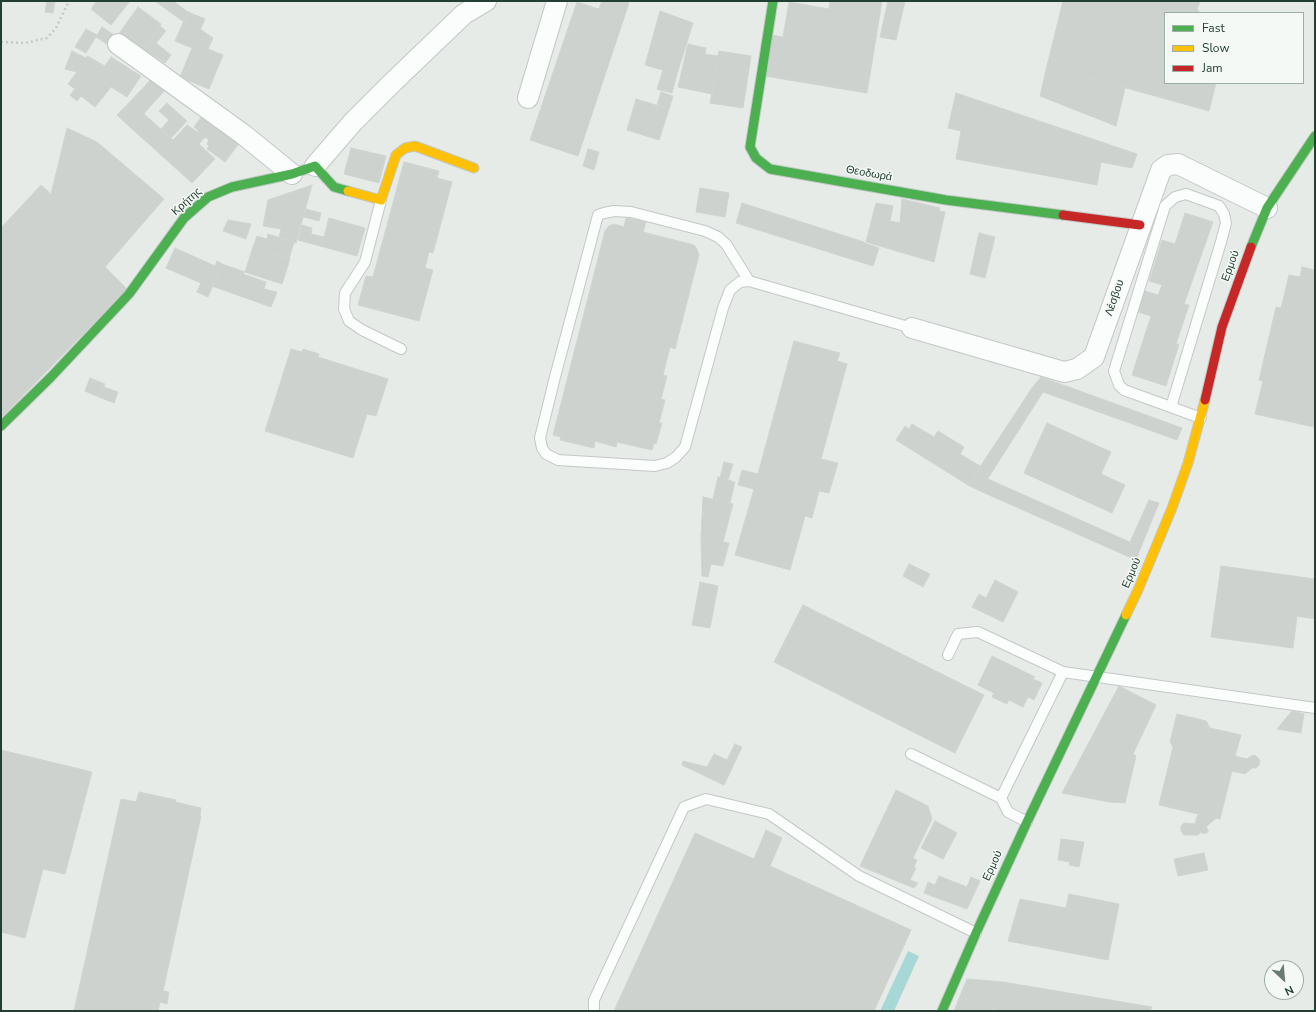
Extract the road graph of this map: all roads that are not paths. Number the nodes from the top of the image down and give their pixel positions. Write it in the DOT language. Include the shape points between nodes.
graph roads {
  1 [pos="486,1"];
  2 [pos="557,1"];
  3 [pos="773,1"];
  4 [pos="118,44"];
  5 [pos="528,98"];
  6 [pos="1315,136"];
  7 [pos="315,166"];
  8 [pos="474,168"];
  9 [pos="292,174"];
  10 [pos="381,200"];
  11 [pos="1267,208"];
  12 [pos="1140,225"];
  13 [pos="749,281"];
  14 [pos="912,328"];
  15 [pos="401,349"];
  16 [pos="1171,407"];
  17 [pos="1201,418"];
  18 [pos="1,426"];
  19 [pos="948,655"];
  20 [pos="1063,672"];
  21 [pos="1096,677"];
  22 [pos="1315,708"];
  23 [pos="910,754"];
  24 [pos="1001,798"];
  25 [pos="1027,822"];
  26 [pos="976,932"];
  27 [pos="594,1011"];
  28 [pos="942,1011"];
  1 -- 7 [label="street" via="464,14 393,82 353,122"];
  2 -- 5 [label="street"];
  3 -- 12 [label="street, Θεοδωρά" via="750,147 756,158 770,168 946,200"];
  4 -- 9 [label="street" via="244,135"];
  6 -- 11 [label="street, Ερμού"];
  7 -- 9 [label="street, Κρήτης"];
  7 -- 10 [label="street" via="334,187"];
  8 -- 10 [label="street" via="414,146 405,148 396,155"];
  9 -- 18 [label="street, Κρήτης" via="232,187 202,202 184,218 129,294"];
  10 -- 15 [label="lane" via="366,262 345,293 344,309 349,321"];
  11 -- 12 [label="street, Λέσβου" via="1178,164 1168,165 1160,170"];
  11 -- 17 [label="street, Ερμού" via="1222,327"];
  12 -- 14 [label="street, Λέσβου" via="1094,357 1077,369 1064,372"];
  13 -- 13 [label="lane" via="740,282 730,290 684,447 676,458 655,466 558,460 546,454 540,438 598,215 614,211 631,212 705,231 726,244"];
  13 -- 14 [label="lane"];
  16 -- 16 [label="lane" via="1124,390 1119,385 1114,371 1165,206 1175,196 1186,194 1219,206 1226,222"];
  16 -- 17 [label="lane"];
  17 -- 21 [label="street, Ερμού" via="1169,515 1138,590"];
  19 -- 20 [label="lane" via="958,634 978,632"];
  20 -- 21 [label="lane"];
  20 -- 24 [label="lane"];
  21 -- 22 [label="lane"];
  21 -- 25 [label="street, Ερμού"];
  23 -- 24 [label="lane"];
  24 -- 25 [label="lane" via="1008,812"];
  25 -- 26 [label="street, Ερμού"];
  26 -- 27 [label="lane" via="859,876 769,814 706,799 684,808 594,1000"];
  26 -- 28 [label="street, Ερμού"];
}
